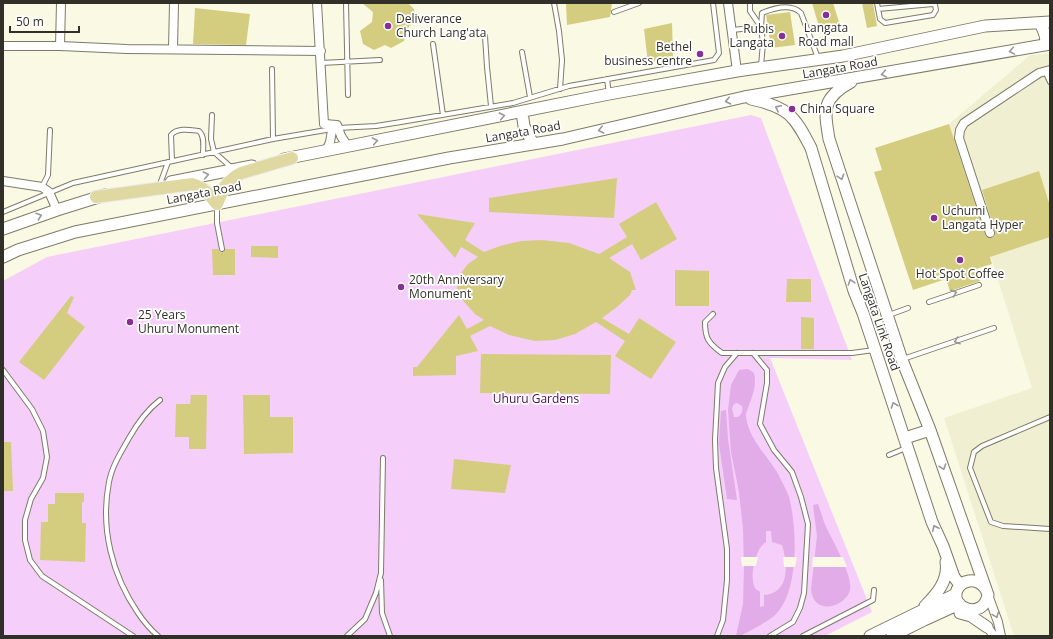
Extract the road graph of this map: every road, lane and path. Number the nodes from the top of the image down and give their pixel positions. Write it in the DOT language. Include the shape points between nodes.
graph roads {
  1 [pos="61,3"];
  2 [pos="174,3"];
  3 [pos="317,3"];
  4 [pos="346,3"];
  5 [pos="554,3"];
  6 [pos="639,3"];
  7 [pos="713,3"];
  8 [pos="728,3"];
  9 [pos="750,3"];
  10 [pos="877,3"];
  11 [pos="878,9"];
  12 [pos="614,12"];
  13 [pos="1045,22"];
  14 [pos="761,27"];
  15 [pos="732,30"];
  16 [pos="485,36"];
  17 [pos="432,44"];
  18 [pos="1047,44"];
  19 [pos="3,46"];
  20 [pos="60,46"];
  21 [pos="173,49"];
  22 [pos="320,51"];
  23 [pos="522,52"];
  24 [pos="818,59"];
  25 [pos="380,60"];
  26 [pos="347,62"];
  27 [pos="321,64"];
  28 [pos="760,67"];
  29 [pos="272,69"];
  30 [pos="1048,70"];
  31 [pos="737,71"];
  32 [pos="857,78"];
  33 [pos="607,79"];
  34 [pos="1050,82"];
  35 [pos="560,89"];
  36 [pos="609,94"];
  37 [pos="348,95"];
  38 [pos="530,97"];
  39 [pos="744,98"];
  40 [pos="491,106"];
  41 [pos="522,112"];
  42 [pos="212,115"];
  43 [pos="443,115"];
  44 [pos="335,128"];
  45 [pos="50,130"];
  46 [pos="273,139"];
  47 [pos="533,144"];
  48 [pos="348,146"];
  49 [pos="326,151"];
  50 [pos="214,152"];
  51 [pos="204,155"];
  52 [pos="292,158"];
  53 [pos="170,162"];
  54 [pos="233,169"];
  55 [pos="3,181"];
  56 [pos="160,184"];
  57 [pos="46,190"];
  58 [pos="96,197"];
  59 [pos="217,204"];
  60 [pos="57,210"];
  61 [pos="3,212"];
  62 [pos="3,230"];
  63 [pos="990,233"];
  64 [pos="222,249"];
  65 [pos="3,257"];
  66 [pos="979,285"];
  67 [pos="929,302"];
  68 [pos="908,308"];
  69 [pos="713,314"];
  70 [pos="887,316"];
  71 [pos="994,328"];
  72 [pos="875,350"];
  73 [pos="737,353"];
  74 [pos="753,353"];
  75 [pos="902,360"];
  76 [pos="3,370"];
  77 [pos="160,400"];
  78 [pos="1050,417"];
  79 [pos="930,430"];
  80 [pos="907,443"];
  81 [pos="889,455"];
  82 [pos="383,458"];
  83 [pos="1050,529"];
  84 [pos="943,546"];
  85 [pos="381,574"];
  86 [pos="874,590"];
  87 [pos="986,591"];
  88 [pos="958,594"];
  89 [pos="972,610"];
  90 [pos="920,616"];
  91 [pos="990,632"];
  92 [pos="133,636"];
  93 [pos="158,636"];
  94 [pos="347,636"];
  95 [pos="390,636"];
  96 [pos="717,636"];
  97 [pos="770,636"];
  98 [pos="803,636"];
  99 [pos="870,636"];
  100 [pos="892,636"];
  101 [pos="1001,636"];
  1 -- 20 [label="street"];
  2 -- 21 [label="street"];
  3 -- 22 [label="street"];
  4 -- 26 [label="lane"];
  5 -- 35 [label="lane" via="562,60"];
  6 -- 12 [label="lane"];
  7 -- 33 [label="lane" via="719,53 714,60"];
  8 -- 15 [label="street"];
  9 -- 14 [label="lane" via="750,11"];
  10 -- 11 [label="lane"];
  11 -- 11 [label="lane" via="882,21 889,23 933,15 936,5"];
  13 -- 18 [label="main road"];
  13 -- 24 [label="main road, Langata Road" via="985,26"];
  14 -- 15 [label="lane"];
  14 -- 24 [label="lane" via="762,13 771,9 797,9"];
  14 -- 28 [label="lane" via="763,43"];
  15 -- 31 [label="street"];
  16 -- 40 [label="lane"];
  17 -- 43 [label="lane"];
  18 -- 32 [label="main road, Langata Road, one-way"];
  19 -- 20 [label="street"];
  20 -- 21 [label="street"];
  21 -- 22 [label="street"];
  22 -- 27 [label="street"];
  23 -- 38 [label="lane"];
  24 -- 28 [label="main road, Langata Road"];
  25 -- 26 [label="lane"];
  26 -- 27 [label="lane"];
  26 -- 37 [label="lane"];
  27 -- 44 [label="street" via="324,124 333,125"];
  28 -- 31 [label="main road, Langata Road"];
  29 -- 46 [label="lane"];
  30 -- 34 [label="lane"];
  30 -- 63 [label="street" via="1039,73 964,123 960,130 959,138"];
  31 -- 36 [label="main road, Langata Road"];
  32 -- 39 [label="main road, Langata Road"];
  32 -- 70 [label="main road, Langata Link Road, one-way" via="840,88 829,100 825,114 829,140"];
  33 -- 35 [label="lane"];
  33 -- 36 [label="lane"];
  35 -- 38 [label="lane"];
  36 -- 41 [label="main road, Langata Road"];
  38 -- 40 [label="lane"];
  39 -- 47 [label="main road, Langata Road, one-way"];
  72 -- 39 [label="main road, Langata Link Road, one-way" via="864,313 854,291 811,148 800,126 791,115 780,108"];
  40 -- 43 [label="lane"];
  41 -- 47 [label="main road" via="524,126"];
  48 -- 41 [label="main road, Langata Road, one-way"];
  42 -- 50 [label="lane" via="211,140"];
  43 -- 44 [label="lane" via="376,126"];
  44 -- 46 [label="lane"];
  44 -- 48 [label="street"];
  44 -- 49 [label="street"];
  45 -- 57 [label="lane"];
  46 -- 50 [label="lane"];
  47 -- 59 [label="main road, Langata Road"];
  48 -- 49 [label="main road, Langata Road"];
  49 -- 52 [label="main road, Langata Road"];
  50 -- 51 [label="lane"];
  50 -- 54 [label="lane"];
  51 -- 53 [label="lane"];
  51 -- 53 [label="lane" via="202,132 178,130 171,135"];
  52 -- 54 [label="main road, Langata Road"];
  52 -- 59 [label="main road" via="234,176 227,182"];
  53 -- 56 [label="lane"];
  53 -- 57 [label="lane"];
  56 -- 54 [label="main road, Langata Road, one-way"];
  55 -- 57 [label="street"];
  56 -- 58 [label="main road, Langata Road"];
  57 -- 60 [label="street"];
  57 -- 61 [label="lane"];
  58 -- 59 [label="main road" via="192,184 205,190"];
  58 -- 60 [label="main road, Langata Road"];
  59 -- 64 [label="lane" via="217,223"];
  59 -- 65 [label="main road, Langata Road" via="76,232"];
  62 -- 60 [label="main road, Langata Road, one-way"];
  67 -- 66 [label="lane, one-way"];
  68 -- 70 [label="lane"];
  69 -- 73 [label="lane" via="705,322 707,339 722,353"];
  70 -- 75 [label="main road, Langata Link Road"];
  71 -- 75 [label="lane, one-way"];
  72 -- 74 [label="lane" via="852,353"];
  80 -- 72 [label="main road, Langata Link Road, one-way"];
  73 -- 74 [label="lane"];
  73 -- 96 [label="lane" via="725,368 718,383 716,468 727,549 727,580 723,620"];
  74 -- 97 [label="lane" via="767,370 760,424 774,450 792,472 802,497 808,524 804,593 800,608 793,622"];
  75 -- 79 [label="main road, Langata Link Road"];
  76 -- 92 [label="lane" via="32,409 43,431 47,457 43,478 31,498 25,520 30,560 42,576"];
  77 -- 93 [label="lane" via="152,406 134,430 116,460 109,482 106,516 111,557 120,581 149,629"];
  78 -- 83 [label="lane" via="982,446 974,452 970,468 991,522 1003,526"];
  79 -- 80 [label="main road"];
  79 -- 87 [label="main road, Langata Link Road, one-way"];
  80 -- 81 [label="lane"];
  84 -- 80 [label="main road, Langata Link Road, one-way" via="932,522"];
  82 -- 85 [label="lane"];
  84 -- 88 [label="main road, Langata Link Road"];
  84 -- 90 [label="main road" via="946,567 944,580"];
  85 -- 94 [label="lane" via="365,619"];
  85 -- 95 [label="lane" via="382,613"];
  86 -- 98 [label="lane" via="874,600"];
  87 -- 88 [label="main road" via="980,582 973,581 966,582"];
  87 -- 89 [label="main road" via="987,600 984,605"];
  87 -- 101 [label="street, Langata Link Road, one-way"];
  88 -- 89 [label="main road" via="967,609"];
  88 -- 90 [label="main road"];
  89 -- 91 [label="street"];
  90 -- 91 [label="main road" via="961,613 971,616"];
  90 -- 99 [label="main road"];
  90 -- 100 [label="main road"];
}
